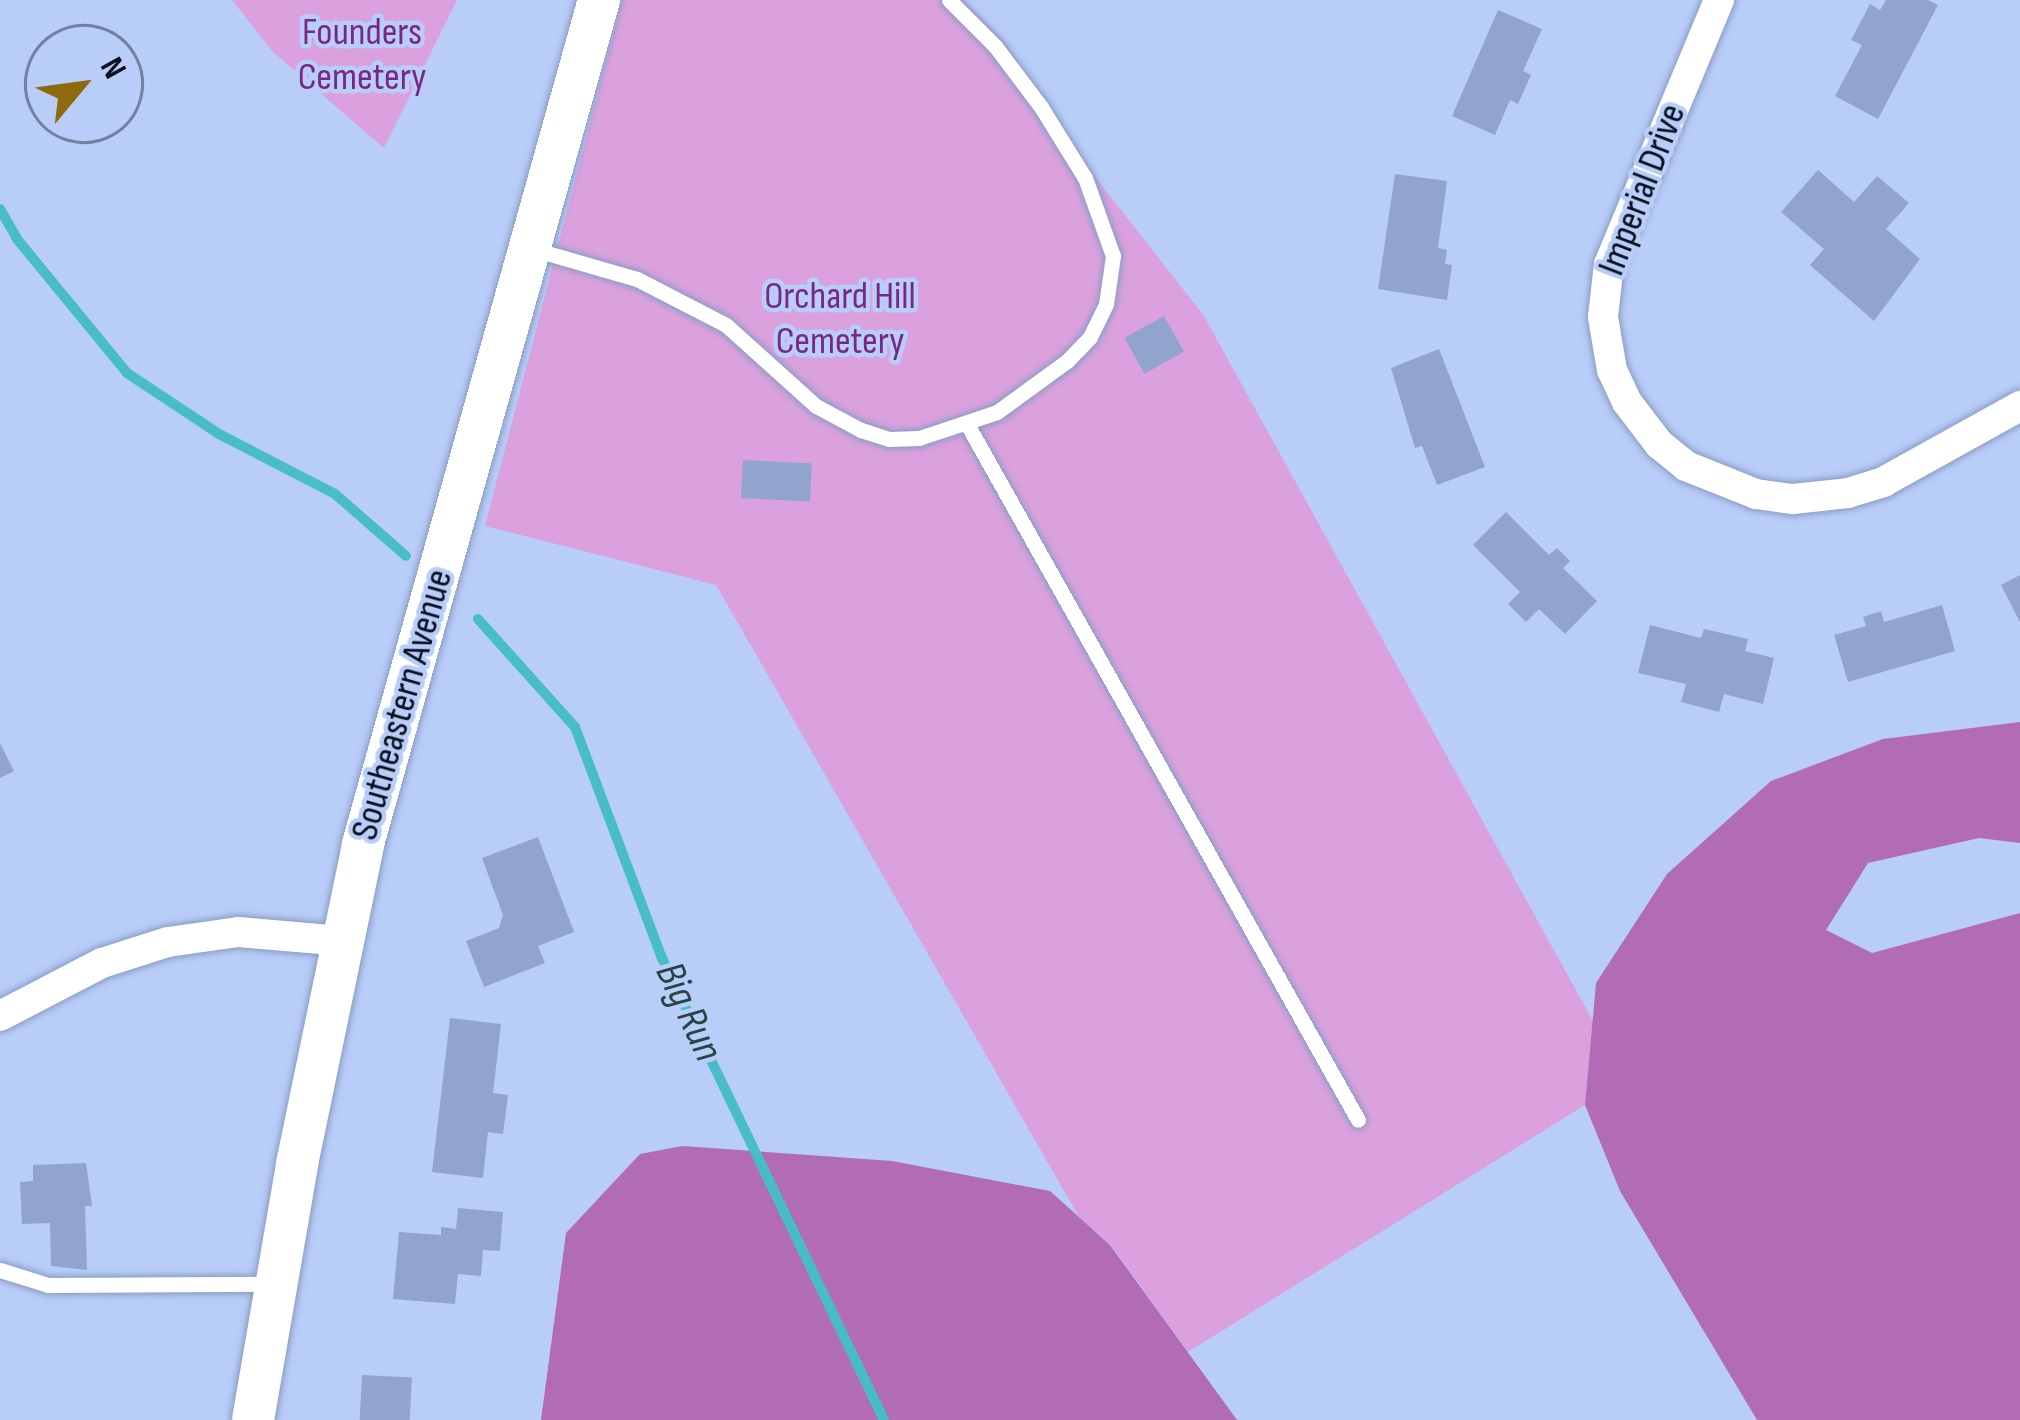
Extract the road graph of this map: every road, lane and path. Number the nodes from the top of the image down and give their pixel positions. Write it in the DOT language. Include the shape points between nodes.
graph roads {
  1 [pos="599,0"];
  2 [pos="1719,0"];
  3 [pos="958,3"];
  4 [pos="530,248"];
  5 [pos="2020,406"];
  6 [pos="967,424"];
  7 [pos="342,940"];
  8 [pos="0,1016"];
  9 [pos="1358,1120"];
  10 [pos="0,1270"];
  11 [pos="275,1284"];
  12 [pos="253,1420"];
  1 -- 4 [label="street, Southeastern Avenue"];
  2 -- 5 [label="street, Imperial Drive" via="1613,248 1603,317 1620,386 1658,444 1686,466 1756,494 1831,496 1883,482"];
  3 -- 6 [label="lane" via="1041,107 1085,178 1113,256 1106,304 1090,337 997,412"];
  4 -- 6 [label="lane" via="637,279 688,304 726,325 816,406 861,430 919,438"];
  4 -- 7 [label="street, Southeastern Avenue"];
  6 -- 9 [label="lane"];
  7 -- 8 [label="street" via="238,932 168,943 102,963"];
  7 -- 11 [label="street, Southeastern Avenue"];
  10 -- 11 [label="lane" via="49,1285"];
  11 -- 12 [label="street, Southeastern Avenue"];
}
